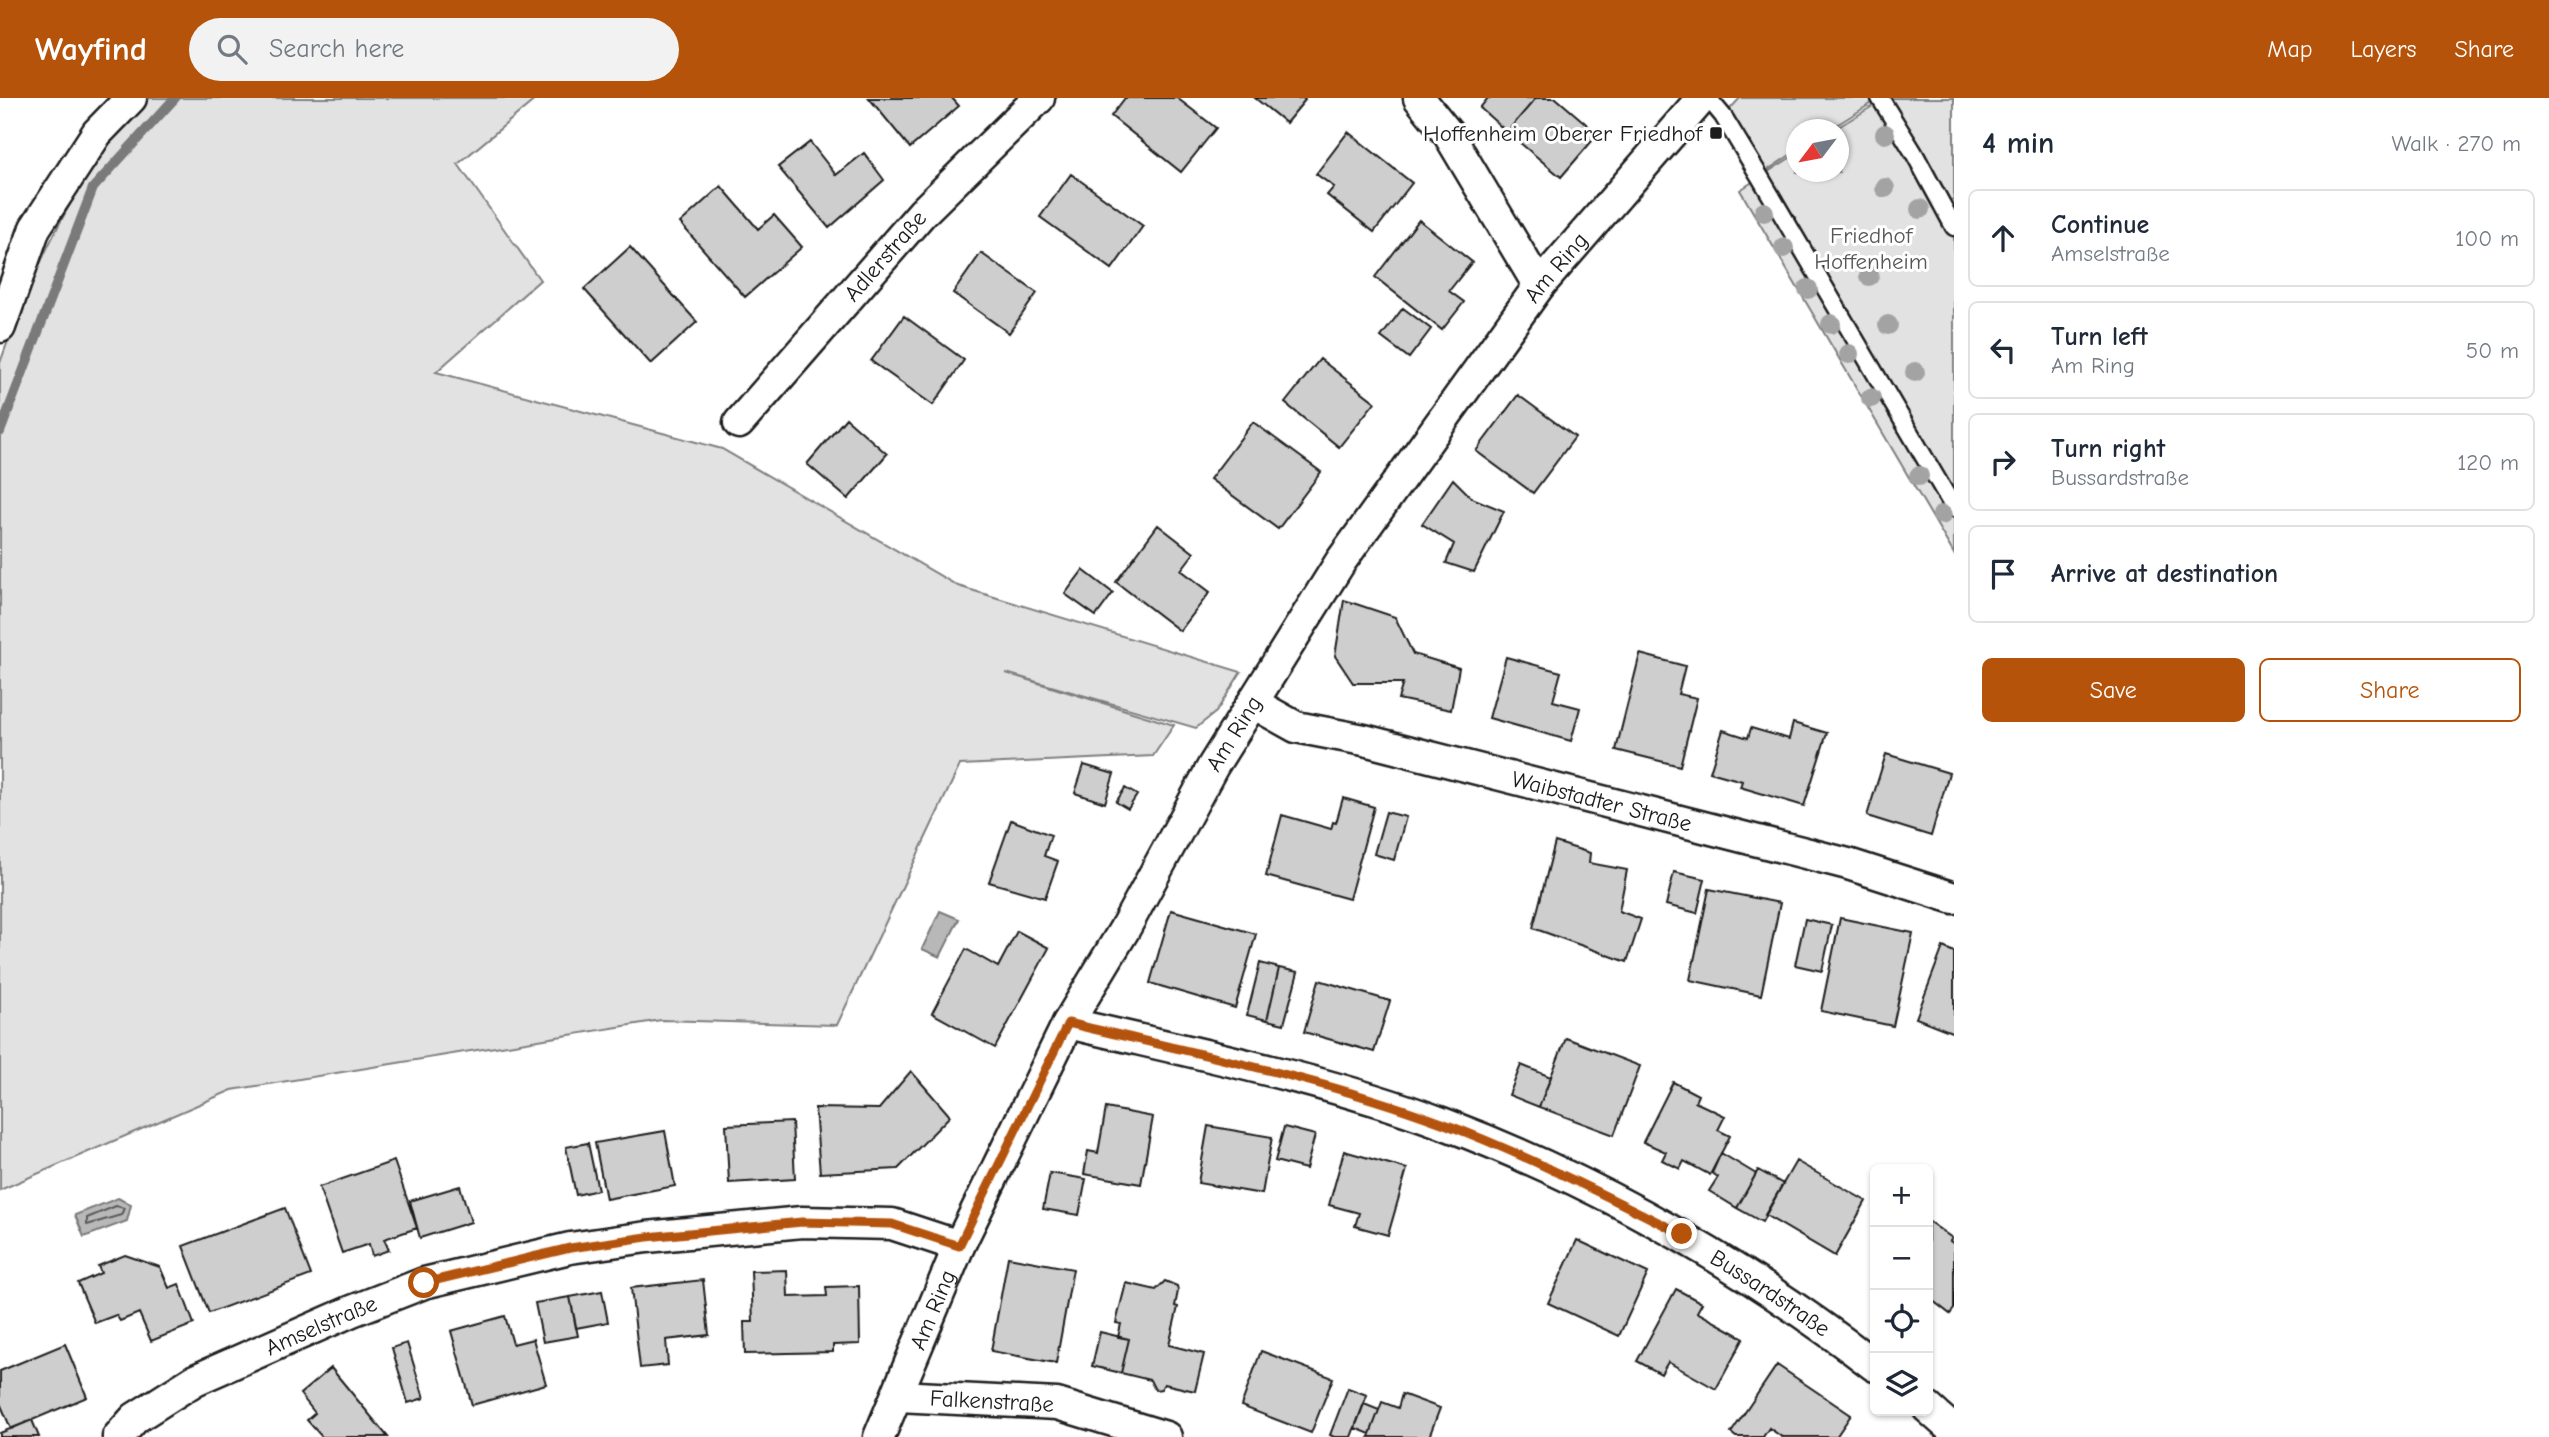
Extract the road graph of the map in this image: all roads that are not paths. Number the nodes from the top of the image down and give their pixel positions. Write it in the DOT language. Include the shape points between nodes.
graph roads {
  1 [pos="131,98"];
  2 [pos="1040,98"];
  3 [pos="1419,98"];
  4 [pos="1702,98"];
  5 [pos="1708,98"];
  6 [pos="1880,98"];
  7 [pos="1954,227"];
  8 [pos="1538,286"];
  9 [pos="0,327"];
  10 [pos="739,423"];
  11 [pos="1954,508"];
  12 [pos="1253,703"];
  13 [pos="1954,898"];
  14 [pos="1068,1023"];
  15 [pos="959,1246"];
  16 [pos="1870,1363"];
  17 [pos="898,1396"];
  18 [pos="1933,1412"];
  19 [pos="1954,1431"];
  20 [pos="118,1437"];
  21 [pos="879,1437"];
  22 [pos="1166,1437"];
  1 -- 9 [label="street" via="97,133 34,228"];
  2 -- 10 [label="street, Adlerstraße" via="922,213"];
  3 -- 8 [label="street" via="1449,135"];
  4 -- 8 [label="street, Am Ring"];
  5 -- 11 [label="lane" via="1760,177"];
  6 -- 7 [label="lane"];
  8 -- 12 [label="street, Am Ring" via="1340,561"];
  12 -- 13 [label="street, Waibstadter Straße" via="1296,727 1364,740 1835,860"];
  12 -- 14 [label="street, Am Ring"];
  14 -- 15 [label="street, Am Ring"];
  14 -- 16 [label="street, Bussardstraße" via="1297,1077 1442,1123 1564,1175 1682,1234"];
  15 -- 17 [label="street, Am Ring"];
  15 -- 20 [label="street, Amselstraße" via="892,1224 802,1222 570,1248 424,1283 352,1311 195,1380 135,1418"];
  17 -- 21 [label="street, Am Ring"];
  17 -- 22 [label="street, Falkenstraße" via="1057,1405"];
  18 -- 19 [label="street"];
}
